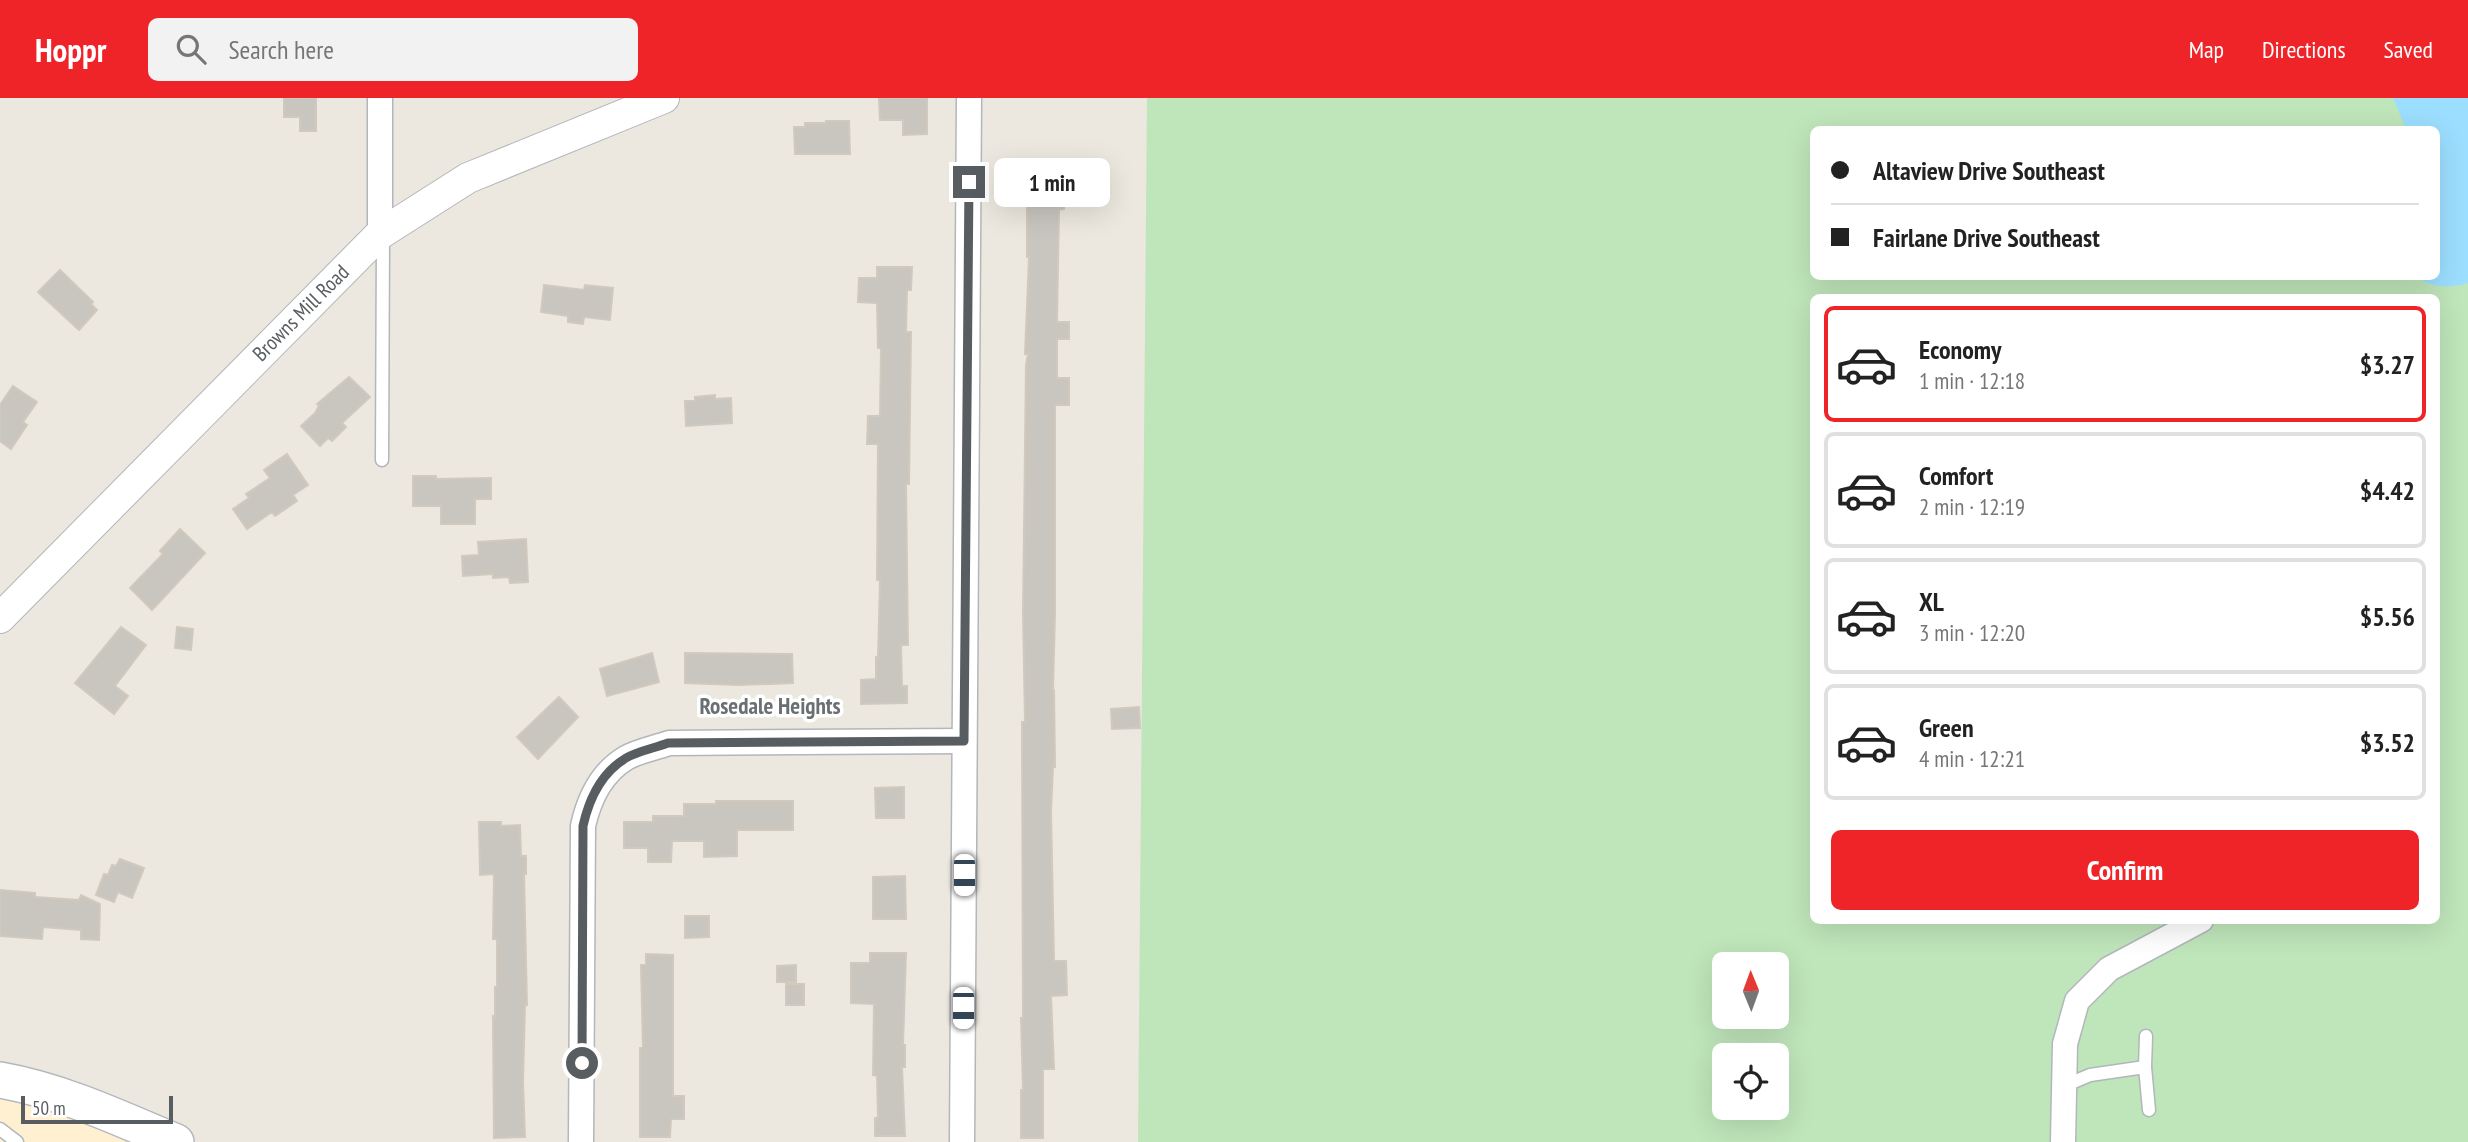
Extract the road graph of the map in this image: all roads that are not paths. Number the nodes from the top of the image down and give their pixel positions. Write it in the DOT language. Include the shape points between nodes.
graph roads {
  1 [pos="380,98"];
  2 [pos="664,98"];
  3 [pos="970,98"];
  4 [pos="382,233"];
  5 [pos="382,460"];
  6 [pos="0,618"];
  7 [pos="964,741"];
  8 [pos="2193,924"];
  9 [pos="2146,1036"];
  10 [pos="2145,1067"];
  11 [pos="0,1080"];
  12 [pos="2064,1086"];
  13 [pos="2149,1111"];
  14 [pos="0,1129"];
  15 [pos="17,1142"];
  16 [pos="176,1142"];
  17 [pos="581,1142"];
  18 [pos="962,1142"];
  19 [pos="2063,1142"];
  1 -- 4 [label="street"];
  2 -- 4 [label="street, Browns Mill Road" via="468,178"];
  3 -- 7 [label="street"];
  4 -- 5 [label="lane"];
  4 -- 6 [label="street, Browns Mill Road"];
  7 -- 17 [label="street" via="668,743 626,758 601,780 583,826"];
  7 -- 18 [label="street"];
  8 -- 12 [label="street" via="2109,969 2077,1001 2065,1044"];
  9 -- 10 [label="lane"];
  10 -- 12 [label="lane" via="2090,1075"];
  10 -- 13 [label="lane"];
  11 -- 16 [label="main road" via="90,1105"];
  12 -- 19 [label="street"];
  14 -- 15 [label="lane"];
}
